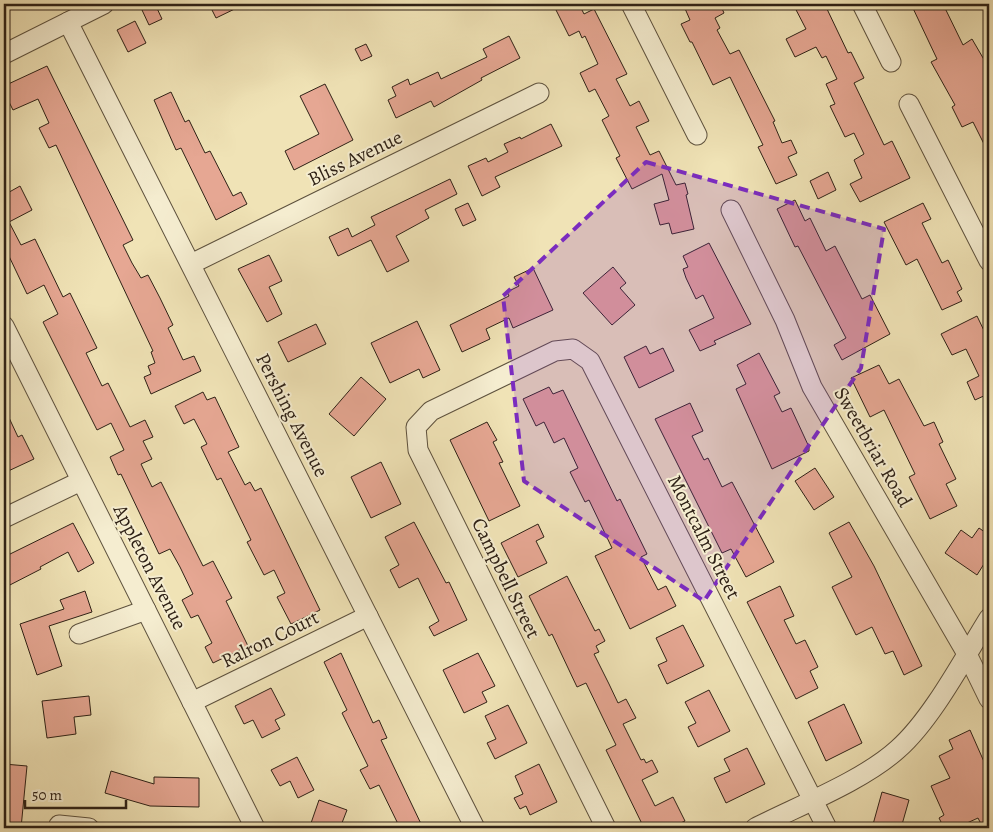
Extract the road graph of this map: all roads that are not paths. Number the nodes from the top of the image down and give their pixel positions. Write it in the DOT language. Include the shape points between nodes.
graph roads {
  1 [pos="104,4"];
  2 [pos="631,4"];
  3 [pos="862,4"];
  4 [pos="68,22"];
  5 [pos="4,54"];
  6 [pos="891,62"];
  7 [pos="538,92"];
  8 [pos="909,104"];
  9 [pos="697,135"];
  10 [pos="731,210"];
  11 [pos="989,261"];
  12 [pos="192,264"];
  13 [pos="4,326"];
  14 [pos="494,380"];
  15 [pos="81,481"];
  16 [pos="4,518"];
  17 [pos="146,610"];
  18 [pos="368,616"];
  19 [pos="989,618"];
  20 [pos="80,634"];
  21 [pos="967,654"];
  22 [pos="989,698"];
  23 [pos="192,702"];
  24 [pos="812,799"];
  25 [pos="59,825"];
  26 [pos="88,828"];
  27 [pos="255,828"];
  28 [pos="475,828"];
  29 [pos="606,828"];
  30 [pos="755,828"];
  31 [pos="827,828"];
  1 -- 4 [label="street"];
  2 -- 9 [label="street"];
  3 -- 6 [label="street"];
  4 -- 5 [label="street"];
  4 -- 12 [label="street, Pershing Avenue"];
  7 -- 12 [label="street, Bliss Avenue"];
  8 -- 11 [label="street"];
  10 -- 21 [label="street, Sweetbriar Road" via="785,320 812,387"];
  12 -- 18 [label="street, Pershing Avenue"];
  13 -- 15 [label="street, Appleton Avenue"];
  14 -- 24 [label="street, Montcalm Street" via="555,351 573,349 590,361"];
  14 -- 29 [label="street, Campbell Street" via="431,411 416,427 418,450"];
  15 -- 16 [label="street"];
  15 -- 17 [label="street, Appleton Avenue"];
  17 -- 20 [label="street"];
  17 -- 23 [label="street, Appleton Avenue"];
  18 -- 23 [label="street, Ralron Court"];
  18 -- 28 [label="street, Pershing Avenue"];
  19 -- 21 [label="street"];
  21 -- 22 [label="street, Sweetbriar Road"];
  21 -- 24 [label="street" via="920,726 898,750 868,771"];
  23 -- 27 [label="street, Appleton Avenue"];
  24 -- 30 [label="street"];
  24 -- 31 [label="street, Montcalm Street"];
  25 -- 26 [label="street"];
}
